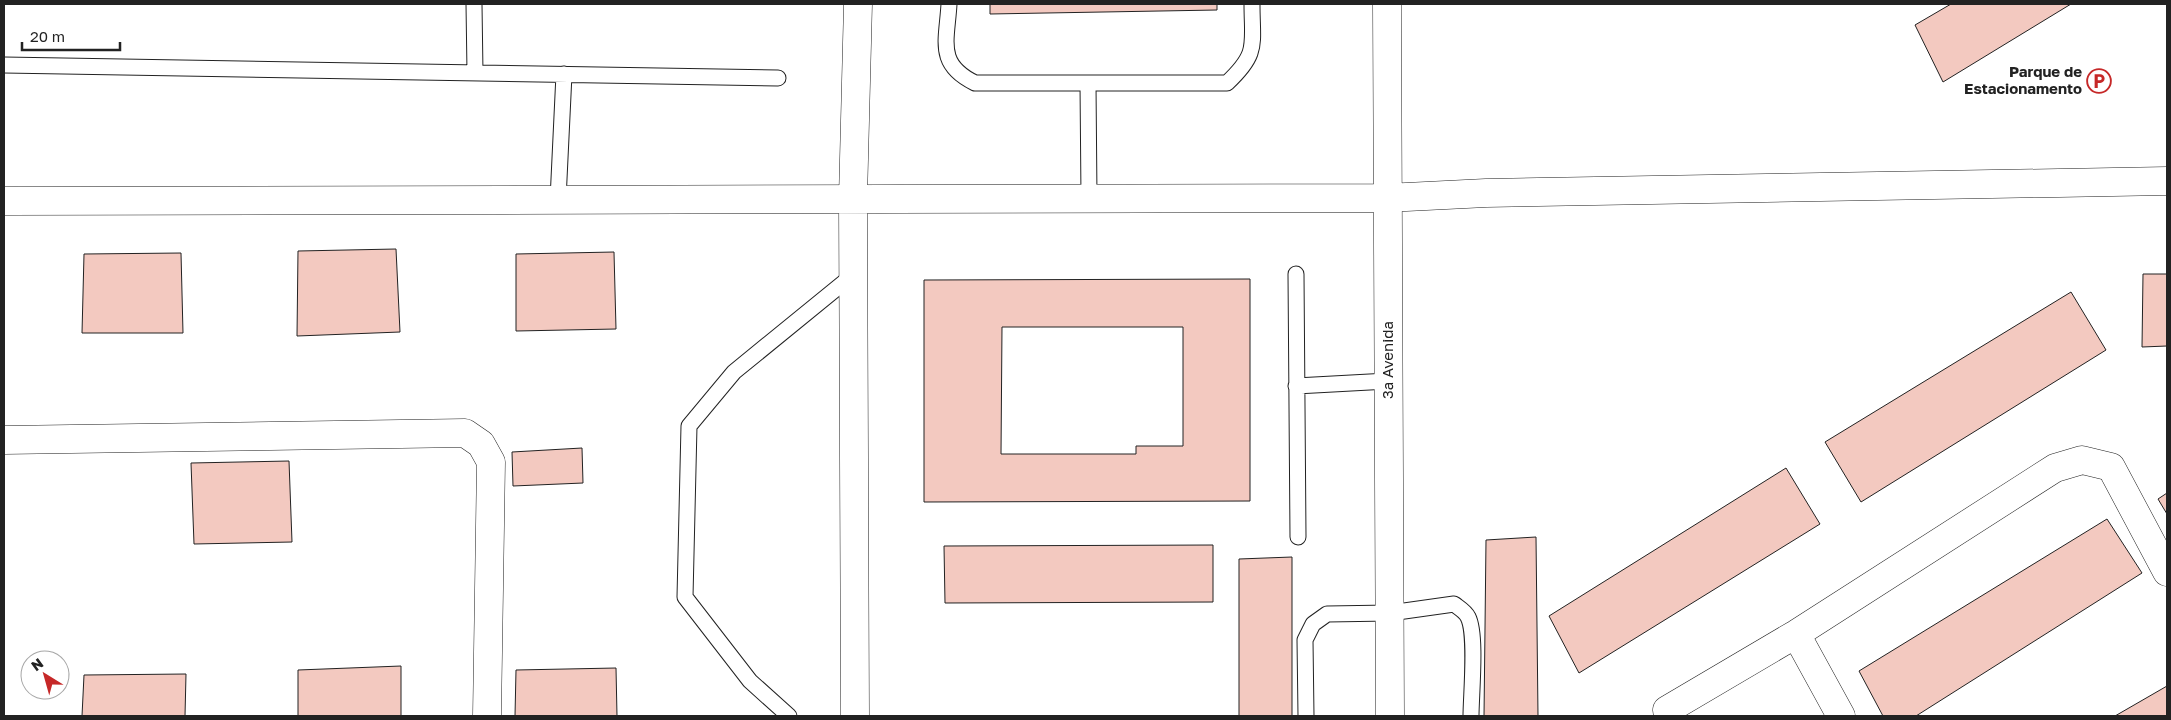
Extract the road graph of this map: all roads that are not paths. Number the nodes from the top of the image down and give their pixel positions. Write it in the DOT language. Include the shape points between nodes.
graph roads {
  1 [pos="474,4"];
  2 [pos="858,4"];
  3 [pos="949,4"];
  4 [pos="1252,4"];
  5 [pos="1387,4"];
  6 [pos="4,65"];
  7 [pos="475,73"];
  8 [pos="564,74"];
  9 [pos="778,78"];
  10 [pos="1088,84"];
  11 [pos="2167,181"];
  12 [pos="853,198"];
  13 [pos="1089,198"];
  14 [pos="1386,198"];
  15 [pos="558,200"];
  16 [pos="4,201"];
  17 [pos="1296,274"];
  18 [pos="853,275"];
  19 [pos="1388,381"];
  20 [pos="1296,386"];
  21 [pos="4,440"];
  22 [pos="1298,536"];
  23 [pos="2167,572"];
  24 [pos="1390,613"];
  25 [pos="1796,634"];
  26 [pos="1667,710"];
  27 [pos="487,716"];
  28 [pos="789,716"];
  29 [pos="855,716"];
  30 [pos="1306,716"];
  31 [pos="1390,716"];
  32 [pos="1471,716"];
  33 [pos="1842,716"];
  1 -- 7 [label="lane"];
  2 -- 12 [label="street"];
  3 -- 10 [label="lane" via="947,57 958,75 975,83"];
  4 -- 10 [label="lane" via="1252,52 1244,67 1227,82"];
  5 -- 14 [label="street, 3ª Avenida"];
  6 -- 7 [label="lane"];
  7 -- 8 [label="lane"];
  8 -- 9 [label="lane"];
  8 -- 15 [label="lane"];
  10 -- 13 [label="lane"];
  11 -- 14 [label="street" via="1486,193"];
  12 -- 13 [label="street"];
  12 -- 15 [label="street"];
  12 -- 18 [label="street"];
  13 -- 14 [label="street"];
  14 -- 19 [label="street, 3ª Avenida"];
  15 -- 16 [label="street"];
  17 -- 20 [label="lane"];
  18 -- 28 [label="lane" via="734,372 689,426 685,597 750,681"];
  18 -- 29 [label="street"];
  19 -- 20 [label="lane"];
  19 -- 24 [label="street, 3ª Avenida"];
  20 -- 22 [label="lane"];
  21 -- 27 [label="street" via="465,433 481,444 491,462"];
  23 -- 25 [label="street" via="2111,467 2082,460 2055,468"];
  24 -- 30 [label="lane" via="1327,614 1313,624 1305,640"];
  24 -- 31 [label="street, 3ª Avenida"];
  24 -- 32 [label="lane" via="1454,604 1469,618 1472,634"];
  25 -- 26 [label="street"];
  25 -- 33 [label="street"];
}
